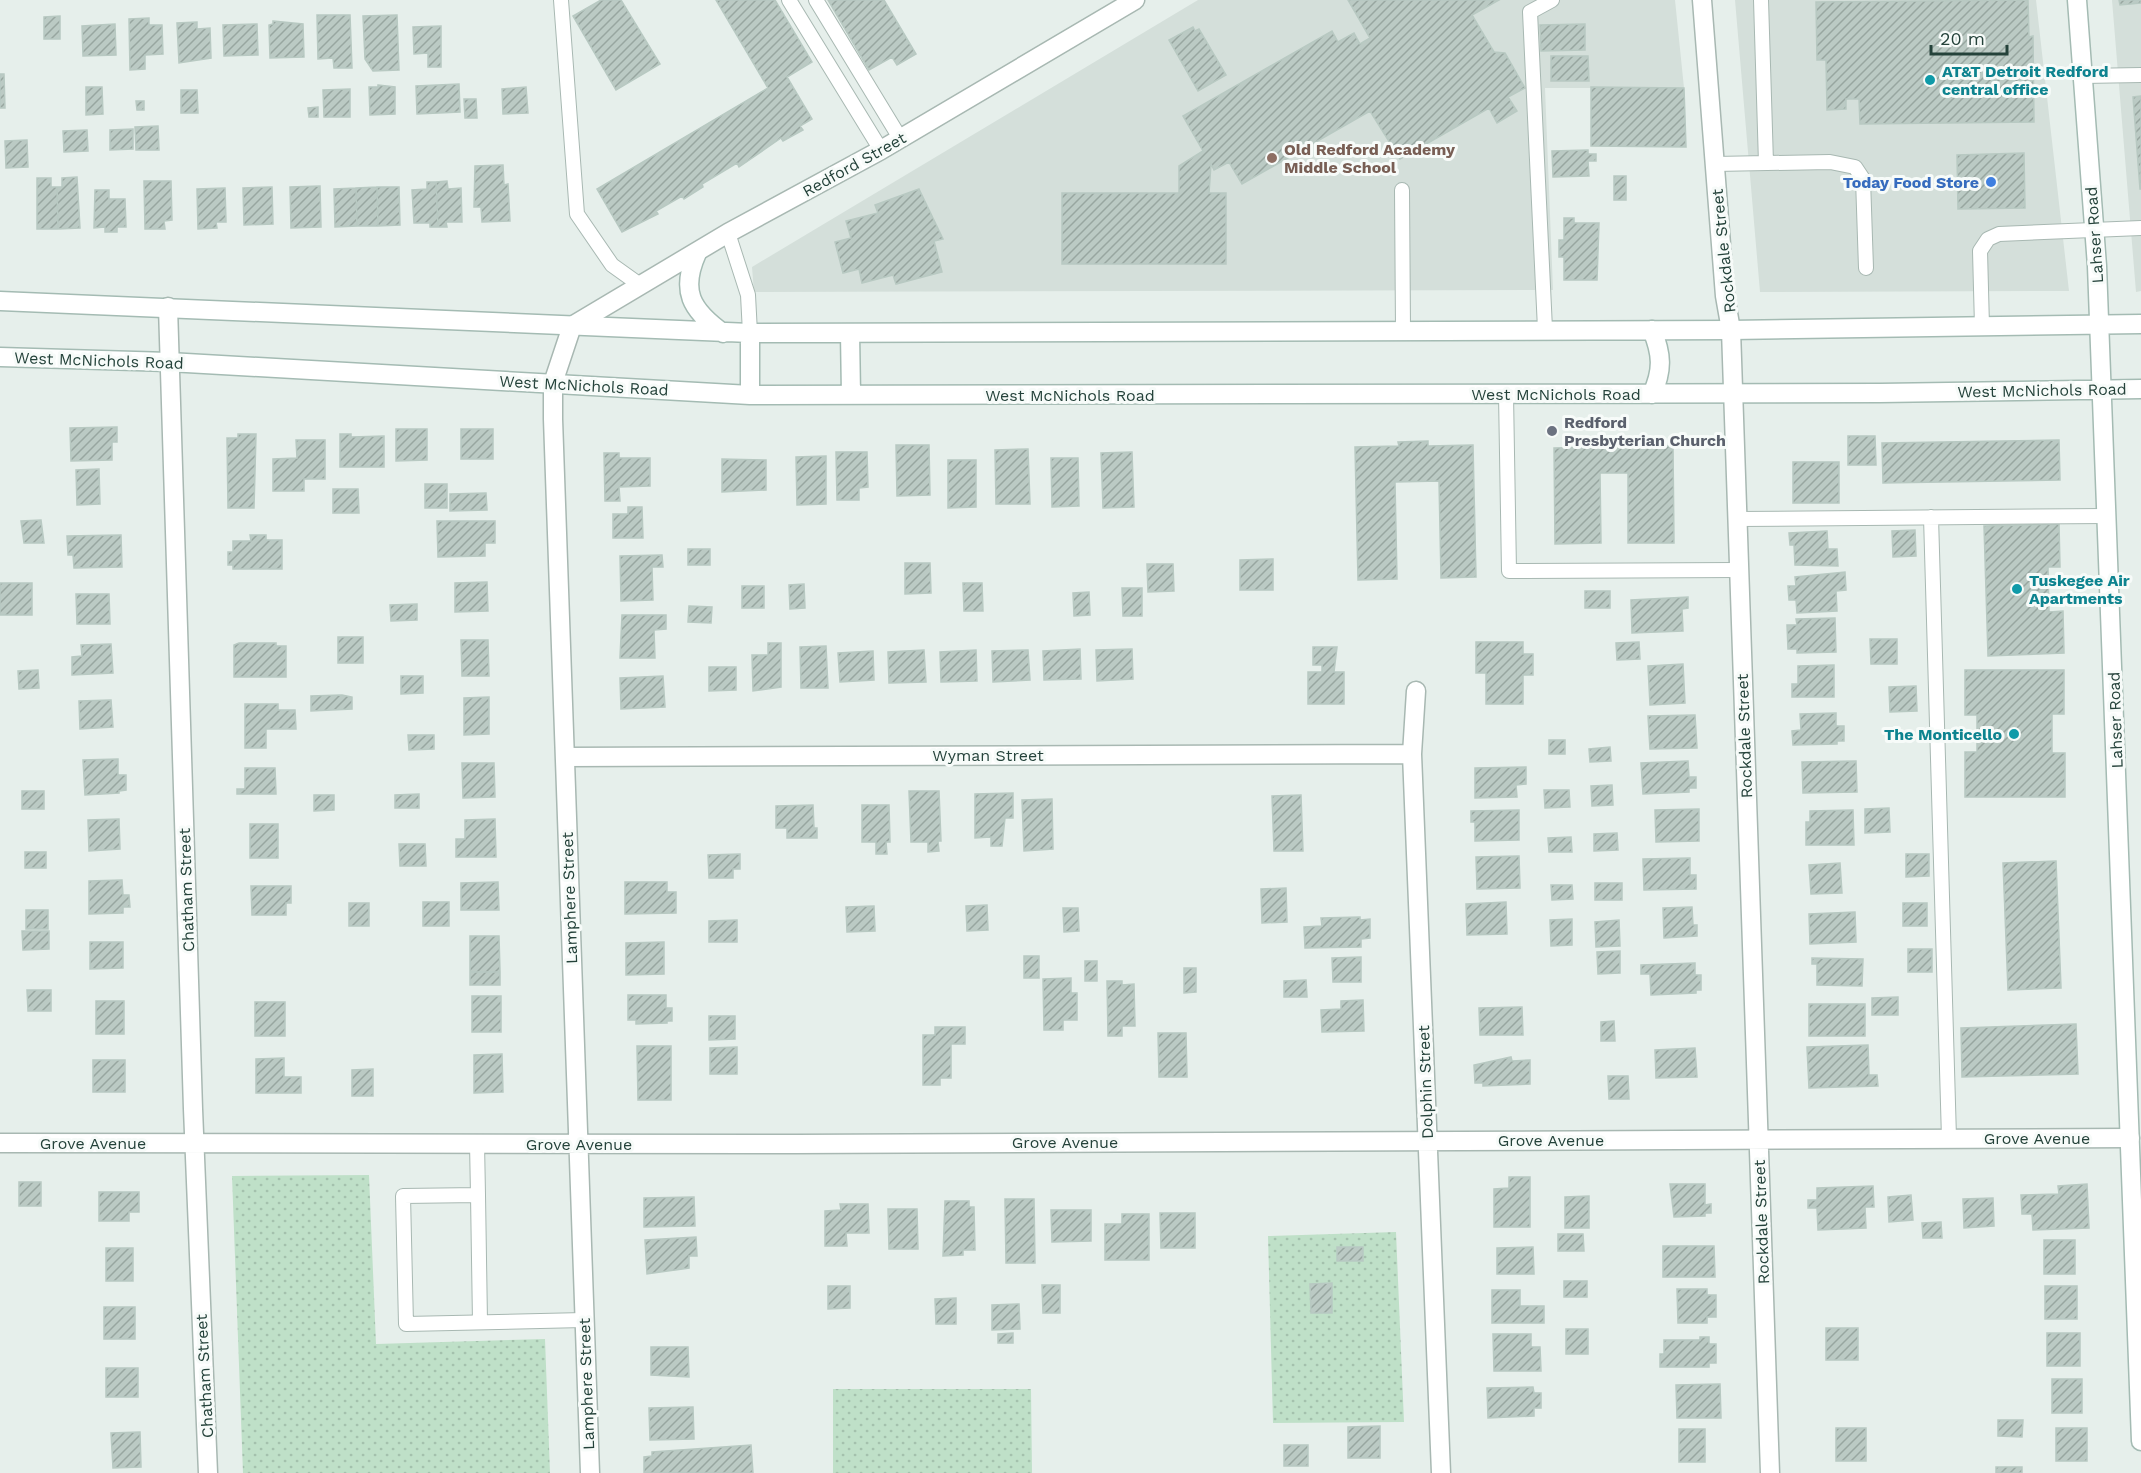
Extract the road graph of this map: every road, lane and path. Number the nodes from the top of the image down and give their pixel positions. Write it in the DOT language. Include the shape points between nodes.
graph roads {
  1 [pos="561,0"];
  2 [pos="789,0"];
  3 [pos="816,0"];
  4 [pos="1552,0"];
  5 [pos="1702,0"];
  6 [pos="1761,0"];
  7 [pos="2077,0"];
  8 [pos="1122,3"];
  9 [pos="2141,75"];
  10 [pos="2083,76"];
  11 [pos="900,138"];
  12 [pos="881,150"];
  13 [pos="1766,162"];
  14 [pos="1714,164"];
  15 [pos="1402,190"];
  16 [pos="2141,228"];
  17 [pos="2094,232"];
  18 [pos="728,233"];
  19 [pos="697,253"];
  20 [pos="1866,268"];
  21 [pos="640,285"];
  22 [pos="0,301"];
  23 [pos="168,307"];
  24 [pos="2141,324"];
  25 [pos="2099,325"];
  26 [pos="572,326"];
  27 [pos="1982,326"];
  28 [pos="1403,329"];
  29 [pos="1545,329"];
  30 [pos="1652,330"];
  31 [pos="1731,330"];
  32 [pos="723,333"];
  33 [pos="750,333"];
  34 [pos="850,333"];
  35 [pos="0,357"];
  36 [pos="169,362"];
  37 [pos="553,383"];
  38 [pos="2102,389"];
  39 [pos="2141,389"];
  40 [pos="1733,393"];
  41 [pos="1506,394"];
  42 [pos="1652,394"];
  43 [pos="750,395"];
  44 [pos="851,395"];
  45 [pos="2107,516"];
  46 [pos="1931,517"];
  47 [pos="1737,519"];
  48 [pos="1738,570"];
  49 [pos="1416,691"];
  50 [pos="1412,754"];
  51 [pos="564,757"];
  52 [pos="1949,1138"];
  53 [pos="2130,1138"];
  54 [pos="1758,1139"];
  55 [pos="1427,1141"];
  56 [pos="194,1142"];
  57 [pos="0,1143"];
  58 [pos="477,1143"];
  59 [pos="576,1144"];
  60 [pos="478,1195"];
  61 [pos="584,1320"];
  62 [pos="480,1322"];
  63 [pos="2141,1441"];
  64 [pos="208,1473"];
  65 [pos="590,1473"];
  66 [pos="1441,1473"];
  67 [pos="1770,1473"];
  1 -- 21 [label="lane" via="577,214 612,266"];
  2 -- 12 [label="lane"];
  3 -- 11 [label="lane"];
  4 -- 29 [label="lane" via="1530,12"];
  5 -- 14 [label="street, Rockdale Street"];
  6 -- 13 [label="lane"];
  7 -- 10 [label="street, Lahser Road"];
  8 -- 11 [label="street, Redford Street"];
  9 -- 10 [label="lane"];
  10 -- 17 [label="street, Lahser Road"];
  11 -- 12 [label="street, Redford Street"];
  12 -- 18 [label="street, Redford Street"];
  13 -- 14 [label="lane"];
  13 -- 20 [label="lane" via="1837,162 1855,167 1863,179"];
  14 -- 31 [label="street, Rockdale Street"];
  15 -- 28 [label="lane"];
  16 -- 17 [label="lane"];
  17 -- 25 [label="street, Lahser Road"];
  17 -- 27 [label="lane" via="1999,234 1988,239 1980,251"];
  18 -- 19 [label="street, Redford Street"];
  18 -- 33 [label="lane" via="748,296"];
  19 -- 21 [label="street, Redford Street"];
  19 -- 32 [label="street" via="689,280 693,305"];
  21 -- 26 [label="street, Redford Street"];
  22 -- 23 [label="street"];
  23 -- 26 [label="street"];
  23 -- 36 [label="street, Chatham Street"];
  24 -- 25 [label="street"];
  25 -- 27 [label="street"];
  25 -- 38 [label="street, Lahser Road"];
  26 -- 32 [label="street"];
  26 -- 37 [label="street, Lamphere Street"];
  27 -- 31 [label="street"];
  28 -- 29 [label="street"];
  28 -- 34 [label="street"];
  29 -- 30 [label="street"];
  30 -- 31 [label="street"];
  30 -- 42 [label="street" via="1660,348 1661,364"];
  31 -- 40 [label="street, Rockdale Street"];
  32 -- 33 [label="street"];
  33 -- 34 [label="street"];
  33 -- 43 [label="street"];
  34 -- 44 [label="street"];
  35 -- 36 [label="street, West McNichols Road"];
  36 -- 37 [label="street, West McNichols Road"];
  36 -- 56 [label="street, Chatham Street"];
  37 -- 43 [label="street, West McNichols Road"];
  37 -- 51 [label="street, Lamphere Street"];
  38 -- 39 [label="street, West McNichols Road"];
  38 -- 40 [label="street, West McNichols Road"];
  38 -- 45 [label="street, Lahser Road"];
  40 -- 42 [label="street, West McNichols Road"];
  40 -- 47 [label="street, Rockdale Street"];
  41 -- 42 [label="street, West McNichols Road"];
  41 -- 44 [label="street, West McNichols Road"];
  41 -- 48 [label="lane" via="1509,571"];
  43 -- 44 [label="street, West McNichols Road"];
  45 -- 46 [label="lane"];
  45 -- 53 [label="street, Lahser Road"];
  46 -- 47 [label="lane"];
  46 -- 52 [label="lane"];
  47 -- 48 [label="street, Rockdale Street"];
  48 -- 54 [label="street, Rockdale Street"];
  49 -- 50 [label="street, Dolphin Street"];
  50 -- 51 [label="street, Wyman Street"];
  50 -- 55 [label="street, Dolphin Street"];
  51 -- 59 [label="street, Lamphere Street"];
  52 -- 53 [label="street, Grove Avenue"];
  52 -- 54 [label="street, Grove Avenue"];
  53 -- 63 [label="street, Lahser Road"];
  54 -- 55 [label="street, Grove Avenue"];
  54 -- 67 [label="street, Rockdale Street"];
  55 -- 59 [label="street, Grove Avenue"];
  55 -- 66 [label="street, Dolphin Street"];
  56 -- 57 [label="street, Grove Avenue"];
  56 -- 58 [label="street, Grove Avenue"];
  56 -- 64 [label="street, Chatham Street"];
  58 -- 59 [label="street, Grove Avenue"];
  58 -- 60 [label="lane"];
  59 -- 61 [label="street, Lamphere Street"];
  60 -- 62 [label="lane"];
  60 -- 62 [label="lane" via="403,1196 406,1324"];
  61 -- 62 [label="lane"];
  61 -- 65 [label="street, Lamphere Street"];
}
